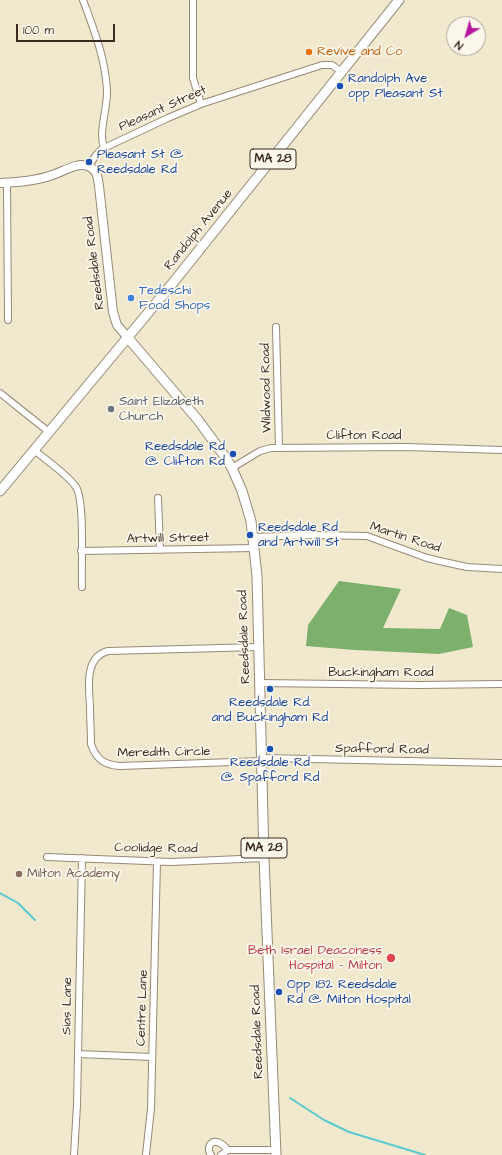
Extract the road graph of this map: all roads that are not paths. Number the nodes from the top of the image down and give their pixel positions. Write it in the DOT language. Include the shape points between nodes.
graph roads {
  1 [pos="83,0"];
  2 [pos="193,0"];
  3 [pos="399,0"];
  4 [pos="342,72"];
  5 [pos="201,104"];
  6 [pos="104,148"];
  7 [pos="90,166"];
  8 [pos="4,183"];
  9 [pos="8,320"];
  10 [pos="276,327"];
  11 [pos="128,338"];
  12 [pos="0,392"];
  13 [pos="49,432"];
  14 [pos="279,448"];
  15 [pos="34,450"];
  16 [pos="502,450"];
  17 [pos="232,468"];
  18 [pos="0,491"];
  19 [pos="158,498"];
  20 [pos="253,537"];
  21 [pos="255,548"];
  22 [pos="160,550"];
  23 [pos="81,551"];
  24 [pos="502,568"];
  25 [pos="82,587"];
  26 [pos="258,647"];
  27 [pos="260,684"];
  28 [pos="502,684"];
  29 [pos="262,760"];
  30 [pos="502,763"];
  31 [pos="47,857"];
  32 [pos="82,858"];
  33 [pos="264,858"];
  34 [pos="157,862"];
  35 [pos="78,1054"];
  36 [pos="152,1057"];
  37 [pos="228,1150"];
  38 [pos="276,1153"];
  39 [pos="74,1155"];
  40 [pos="146,1155"];
  41 [pos="211,1155"];
  42 [pos="221,1155"];
  1 -- 6 [label="street" via="104,59 107,94 102,139"];
  2 -- 5 [label="street" via="193,78"];
  3 -- 4 [label="main road, Randolph Avenue / MA 28"];
  4 -- 5 [label="street, Pleasant Street" via="332,65 322,65"];
  4 -- 11 [label="main road, Randolph Avenue / MA 28"];
  5 -- 6 [label="street, Pleasant Street"];
  6 -- 7 [label="street, Pleasant Street" via="96,155"];
  7 -- 8 [label="street" via="81,165 38,179"];
  7 -- 11 [label="street, Reedsdale Road" via="96,172 99,182 113,312 117,325"];
  8 -- 9 [label="street"];
  10 -- 14 [label="street, Wildwood Road"];
  11 -- 13 [label="main road, Randolph Avenue"];
  11 -- 17 [label="main road, Reedsdale Road / MA 28" via="212,438"];
  12 -- 13 [label="street"];
  13 -- 15 [label="main road, Randolph Avenue"];
  14 -- 16 [label="street, Clifton Road" via="411,447"];
  14 -- 17 [label="street, Clifton Road" via="264,450"];
  15 -- 18 [label="main road, Randolph Avenue"];
  15 -- 23 [label="street" via="70,480 79,492"];
  17 -- 20 [label="main road, Reedsdale Road / MA 28" via="248,509"];
  19 -- 22 [label="street"];
  20 -- 21 [label="main road, Reedsdale Road / MA 28"];
  20 -- 24 [label="street, Martin Road" via="367,536 444,562 467,567"];
  21 -- 22 [label="street, Artwill Street"];
  21 -- 26 [label="main road, Reedsdale Road / MA 28"];
  22 -- 23 [label="street, Artwill Street"];
  23 -- 25 [label="street"];
  26 -- 27 [label="main road, Reedsdale Road / MA 28"];
  26 -- 29 [label="street, Meredith Circle" via="108,651 100,654 91,670 89,681 91,744 105,764 120,766"];
  27 -- 28 [label="street, Buckingham Road"];
  27 -- 29 [label="main road, Reedsdale Road / MA 28"];
  29 -- 30 [label="street, Spafford Road"];
  29 -- 33 [label="main road, Reedsdale Road / MA 28"];
  31 -- 32 [label="street, Coolidge Road"];
  32 -- 34 [label="street, Coolidge Road"];
  32 -- 35 [label="street, Sias Lane"];
  33 -- 34 [label="street, Coolidge Road"];
  33 -- 38 [label="main road, Reedsdale Road / MA 28"];
  34 -- 36 [label="street, Centre Lane"];
  35 -- 36 [label="street"];
  35 -- 39 [label="street, Sias Lane"];
  36 -- 40 [label="street, Centre Lane" via="151,1117"];
  37 -- 38 [label="street"];
  37 -- 41 [label="street" via="220,1142 213,1142 208,1148"];
  37 -- 42 [label="street"];
}
